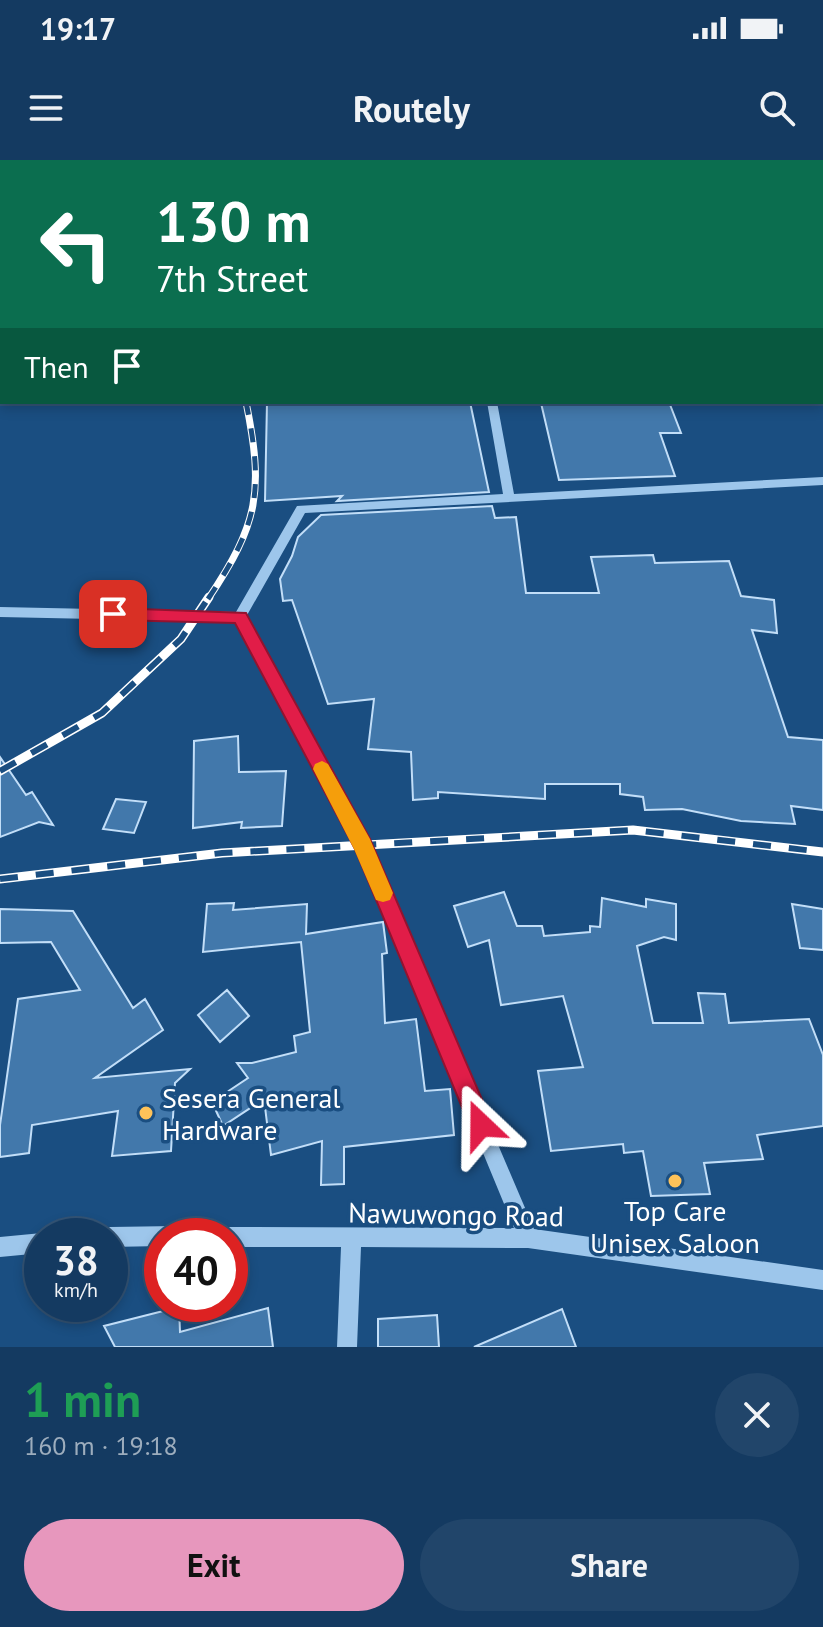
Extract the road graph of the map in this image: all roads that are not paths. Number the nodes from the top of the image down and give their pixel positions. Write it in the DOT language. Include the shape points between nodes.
graph roads {
  1 [pos="492,404"];
  2 [pos="823,481"];
  3 [pos="509,498"];
  4 [pos="0,612"];
  5 [pos="240,617"];
  6 [pos="248,1237"];
  7 [pos="528,1238"];
  8 [pos="351,1240"];
  9 [pos="24,1245"];
  10 [pos="0,1247"];
  11 [pos="823,1280"];
  12 [pos="347,1347"];
  1 -- 3 [label="street"];
  2 -- 3 [label="street"];
  3 -- 5 [label="street" via="301,509"];
  4 -- 5 [label="street"];
  5 -- 7 [label="street" via="363,845"];
  6 -- 8 [label="street, Nawuwongo Road"];
  7 -- 8 [label="street, Nawuwongo Road"];
  7 -- 11 [label="street, Nawuwongo Road"];
  8 -- 12 [label="street"];
  9 -- 10 [label="street"];
}
